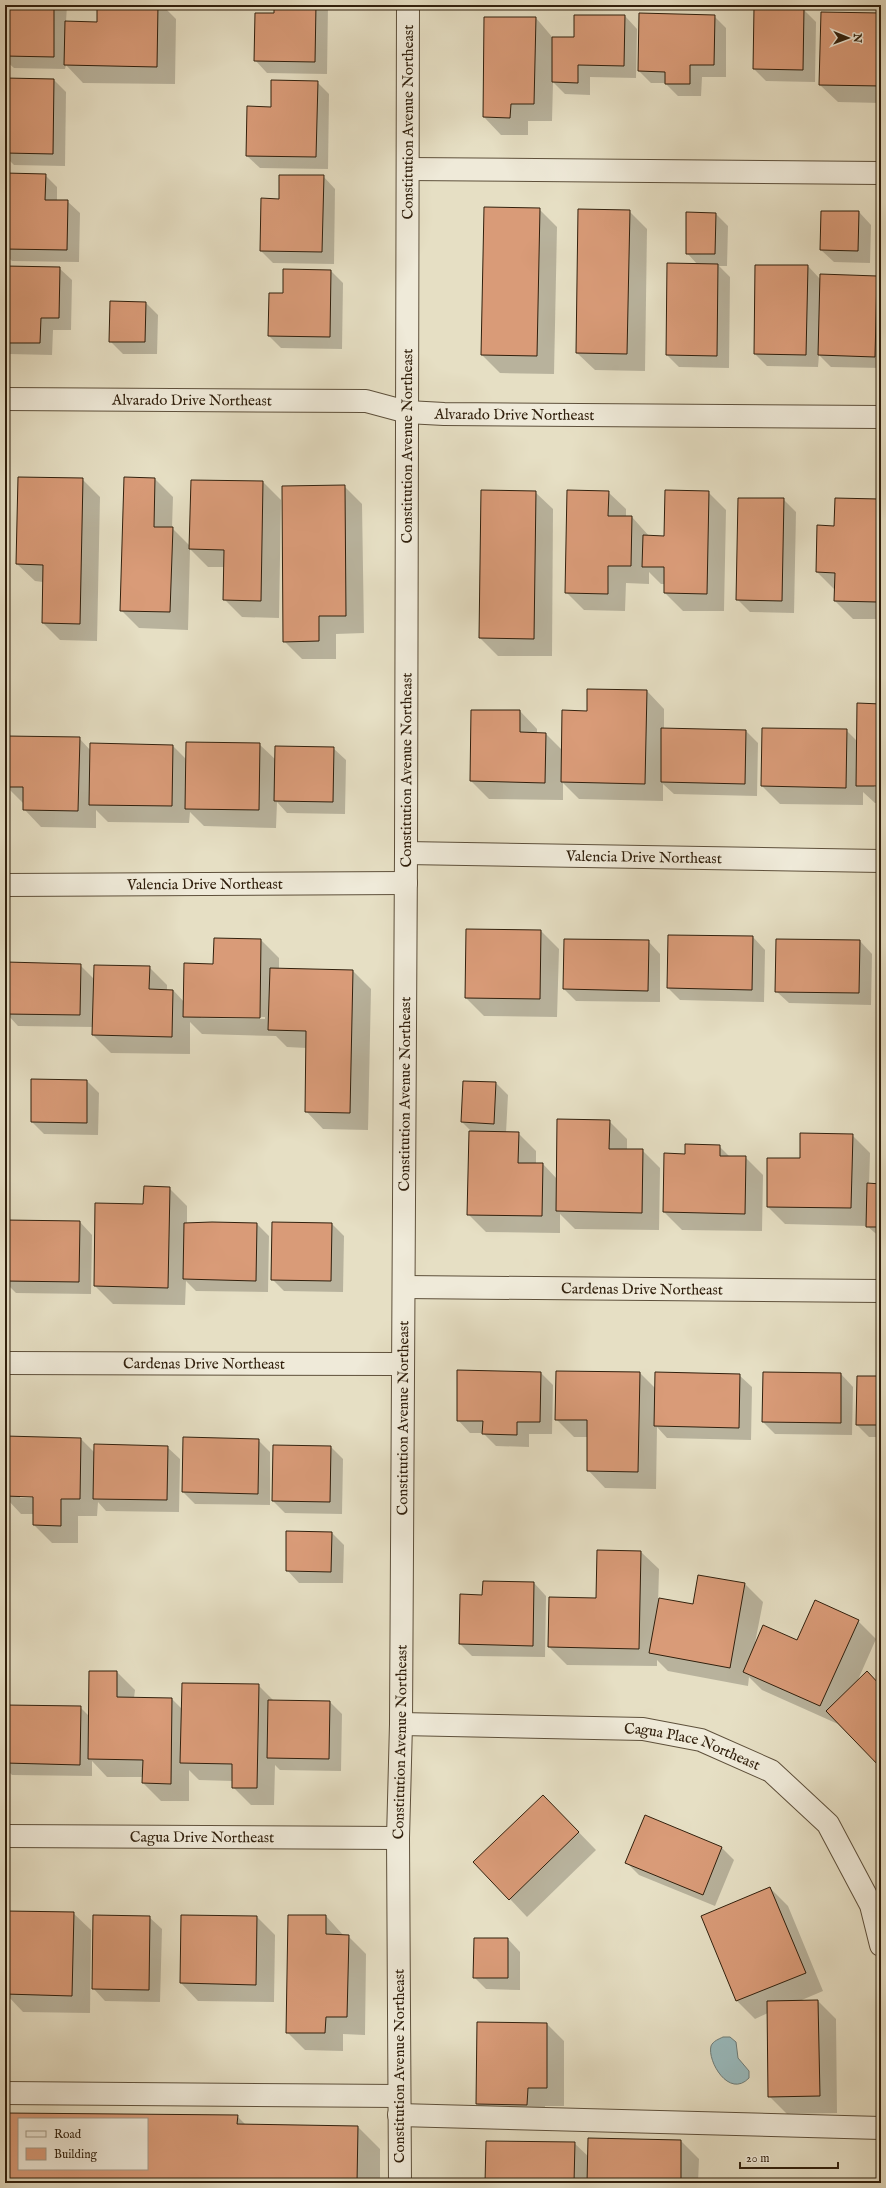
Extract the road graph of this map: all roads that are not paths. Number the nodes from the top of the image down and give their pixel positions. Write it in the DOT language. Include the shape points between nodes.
graph roads {
  1 [pos="408,5"];
  2 [pos="408,169"];
  3 [pos="881,173"];
  4 [pos="5,399"];
  5 [pos="407,412"];
  6 [pos="881,417"];
  7 [pos="406,853"];
  8 [pos="881,861"];
  9 [pos="406,883"];
  10 [pos="5,885"];
  11 [pos="404,1287"];
  12 [pos="881,1291"];
  13 [pos="5,1364"];
  14 [pos="403,1364"];
  15 [pos="401,1724"];
  16 [pos="5,1836"];
  17 [pos="398,1838"];
  18 [pos="881,1945"];
  19 [pos="5,2093"];
  20 [pos="399,2106"];
  21 [pos="881,2128"];
  22 [pos="400,2183"];
  1 -- 2 [label="street, Constitution Avenue Northeast"];
  2 -- 3 [label="street"];
  2 -- 5 [label="street, Constitution Avenue Northeast"];
  4 -- 5 [label="street, Alvarado Drive Northeast" via="366,402"];
  5 -- 6 [label="street, Alvarado Drive Northeast"];
  5 -- 7 [label="street, Constitution Avenue Northeast"];
  7 -- 8 [label="street, Valencia Drive Northeast"];
  7 -- 9 [label="street, Constitution Avenue Northeast"];
  9 -- 10 [label="street, Valencia Drive Northeast"];
  9 -- 11 [label="street, Constitution Avenue Northeast"];
  11 -- 12 [label="street, Cardenas Drive Northeast"];
  11 -- 14 [label="street, Constitution Avenue Northeast"];
  13 -- 14 [label="street, Cardenas Drive Northeast"];
  14 -- 15 [label="street, Constitution Avenue Northeast"];
  15 -- 17 [label="street, Constitution Avenue Northeast"];
  15 -- 18 [label="street, Cagua Place Northeast" via="644,1729 701,1740 771,1771 828,1824 871,1905"];
  16 -- 17 [label="street, Cagua Drive Northeast"];
  17 -- 20 [label="street, Constitution Avenue Northeast"];
  19 -- 20 [label="street"];
  20 -- 21 [label="street"];
  20 -- 22 [label="street, Constitution Avenue Northeast"];
}
